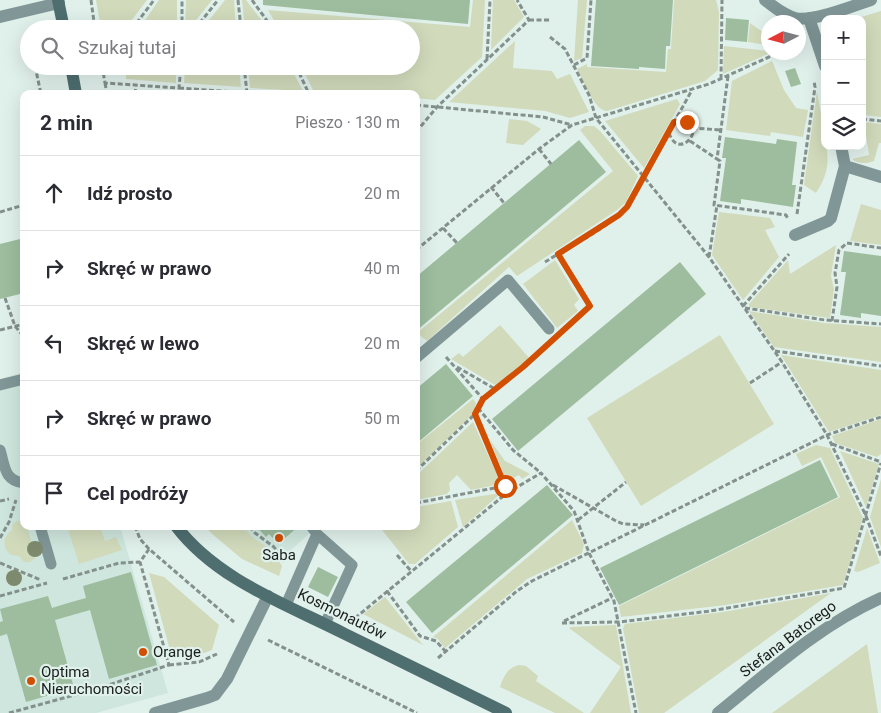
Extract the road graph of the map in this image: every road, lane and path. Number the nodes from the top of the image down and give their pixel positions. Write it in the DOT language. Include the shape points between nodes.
graph roads {
  1 [pos="91,0"];
  2 [pos="154,0"];
  3 [pos="182,0"];
  4 [pos="218,0"];
  5 [pos="238,0"];
  6 [pos="252,0"];
  7 [pos="490,0"];
  8 [pos="518,0"];
  9 [pos="591,0"];
  10 [pos="722,0"];
  11 [pos="765,0"];
  12 [pos="871,0"];
  13 [pos="59,2"];
  14 [pos="0,17"];
  15 [pos="809,18"];
  16 [pos="62,20"];
  17 [pos="94,20"];
  18 [pos="139,20"];
  19 [pos="182,20"];
  20 [pos="202,20"];
  21 [pos="239,20"];
  22 [pos="266,20"];
  23 [pos="529,20"];
  24 [pos="552,20"];
  25 [pos="550,38"];
  26 [pos="487,59"];
  27 [pos="763,60"];
  28 [pos="823,60"];
  29 [pos="574,65"];
  30 [pos="37,75"];
  31 [pos="73,75"];
  32 [pos="104,75"];
  33 [pos="180,75"];
  34 [pos="245,75"];
  35 [pos="300,75"];
  36 [pos="728,76"];
  37 [pos="721,79"];
  38 [pos="813,79"];
  39 [pos="105,83"];
  40 [pos="136,85"];
  41 [pos="179,88"];
  42 [pos="693,89"];
  43 [pos="40,90"];
  44 [pos="75,90"];
  45 [pos="106,90"];
  46 [pos="135,90"];
  47 [pos="206,90"];
  48 [pos="247,90"];
  49 [pos="307,90"];
  50 [pos="420,105"];
  51 [pos="437,107"];
  52 [pos="596,118"];
  53 [pos="866,119"];
  54 [pos="881,121"];
  55 [pos="674,122"];
  56 [pos="572,125"];
  57 [pos="420,127"];
  58 [pos="692,128"];
  59 [pos="721,130"];
  60 [pos="669,132"];
  61 [pos="690,141"];
  62 [pos="538,149"];
  63 [pos="842,150"];
  64 [pos="717,159"];
  65 [pos="551,164"];
  66 [pos="845,166"];
  67 [pos="645,176"];
  68 [pos="881,177"];
  69 [pos="492,187"];
  70 [pos="504,203"];
  71 [pos="717,205"];
  72 [pos="20,206"];
  73 [pos="0,212"];
  74 [pos="786,215"];
  75 [pos="443,228"];
  76 [pos="795,235"];
  77 [pos="457,243"];
  78 [pos="420,247"];
  79 [pos="881,248"];
  80 [pos="558,254"];
  81 [pos="709,257"];
  82 [pos="545,262"];
  83 [pos="6,298"];
  84 [pos="743,307"];
  85 [pos="832,321"];
  86 [pos="881,324"];
  87 [pos="20,325"];
  88 [pos="15,326"];
  89 [pos="549,329"];
  90 [pos="0,330"];
  91 [pos="563,331"];
  92 [pos="20,332"];
  93 [pos="550,343"];
  94 [pos="426,349"];
  95 [pos="774,351"];
  96 [pos="420,354"];
  97 [pos="782,362"];
  98 [pos="453,365"];
  99 [pos="881,366"];
  100 [pos="20,380"];
  101 [pos="750,383"];
  102 [pos="0,385"];
  103 [pos="495,389"];
  104 [pos="483,399"];
  105 [pos="478,408"];
  106 [pos="475,414"];
  107 [pos="881,417"];
  108 [pos="827,435"];
  109 [pos="831,444"];
  110 [pos="0,450"];
  111 [pos="881,463"];
  112 [pos="420,467"];
  113 [pos="542,474"];
  114 [pos="626,482"];
  115 [pos="20,483"];
  116 [pos="550,483"];
  117 [pos="505,486"];
  118 [pos="507,493"];
  119 [pos="16,497"];
  120 [pos="420,502"];
  121 [pos="593,508"];
  122 [pos="866,516"];
  123 [pos="578,520"];
  124 [pos="645,525"];
  125 [pos="41,530"];
  126 [pos="179,530"];
  127 [pos="314,530"];
  128 [pos="0,538"];
  129 [pos="149,549"];
  130 [pos="589,553"];
  131 [pos="397,554"];
  132 [pos="881,556"];
  133 [pos="140,562"];
  134 [pos="0,563"];
  135 [pos="51,564"];
  136 [pos="411,571"];
  137 [pos="50,582"];
  138 [pos="386,591"];
  139 [pos="0,596"];
  140 [pos="268,596"];
  141 [pos="612,598"];
  142 [pos="881,598"];
  143 [pos="286,605"];
  144 [pos="355,618"];
  145 [pos="233,622"];
  146 [pos="619,622"];
  147 [pos="324,624"];
  148 [pos="229,627"];
  149 [pos="446,652"];
  150 [pos="218,653"];
  151 [pos="438,658"];
  152 [pos="169,666"];
  153 [pos="8,713"];
  154 [pos="155,713"];
  155 [pos="506,713"];
  156 [pos="636,713"];
  157 [pos="718,713"];
  1 -- 17 [label="path"];
  2 -- 18 [label="path"];
  3 -- 19 [label="path"];
  4 -- 20 [label="path"];
  5 -- 21 [label="path"];
  6 -- 22 [label="path"];
  7 -- 26 [label="path"];
  8 -- 23 [label="path"];
  9 -- 29 [label="path" via="587,58"];
  10 -- 37 [label="path"];
  11 -- 15 [label="street" via="788,15"];
  12 -- 15 [label="street"];
  13 -- 14 [label="street"];
  13 -- 16 [label="street"];
  15 -- 28 [label="street"];
  23 -- 24 [label="path"];
  23 -- 26 [label="path"];
  25 -- 29 [label="path" via="565,49"];
  26 -- 51 [label="path"];
  27 -- 36 [label="path"];
  29 -- 52 [label="path"];
  30 -- 43 [label="path"];
  31 -- 44 [label="street"];
  32 -- 39 [label="path"];
  33 -- 41 [label="path"];
  34 -- 48 [label="path"];
  35 -- 49 [label="path"];
  36 -- 37 [label="path"];
  36 -- 59 [label="path"];
  37 -- 42 [label="path"];
  38 -- 74 [label="path" via="815,87 797,214"];
  39 -- 40 [label="path"];
  39 -- 45 [label="path"];
  40 -- 41 [label="path"];
  40 -- 46 [label="path"];
  41 -- 47 [label="path"];
  42 -- 52 [label="path"];
  42 -- 55 [label="path"];
  50 -- 51 [label="path"];
  51 -- 56 [label="path" via="544,117"];
  51 -- 57 [label="path"];
  52 -- 56 [label="path"];
  52 -- 67 [label="path"];
  53 -- 54 [label="path"];
  55 -- 58 [label="path" via="687,122"];
  55 -- 60 [label="path"];
  56 -- 62 [label="path"];
  58 -- 59 [label="path"];
  58 -- 61 [label="path"];
  59 -- 64 [label="path"];
  60 -- 61 [label="path" via="677,143"];
  60 -- 67 [label="path"];
  61 -- 64 [label="path"];
  62 -- 65 [label="path"];
  62 -- 69 [label="path"];
  63 -- 66 [label="street"];
  64 -- 71 [label="path" via="720,161 714,205"];
  66 -- 68 [label="street"];
  66 -- 76 [label="street" via="831,218"];
  67 -- 80 [label="path" via="619,215"];
  67 -- 81 [label="path"];
  69 -- 70 [label="path"];
  69 -- 75 [label="path"];
  71 -- 74 [label="path"];
  71 -- 81 [label="path"];
  72 -- 73 [label="path"];
  74 -- 76 [label="path"];
  75 -- 77 [label="path"];
  75 -- 78 [label="path"];
  76 -- 84 [label="path" via="795,246"];
  79 -- 85 [label="path" via="848,243 839,250"];
  80 -- 82 [label="path"];
  80 -- 91 [label="path" via="590,306"];
  81 -- 84 [label="path"];
  83 -- 88 [label="path"];
  84 -- 85 [label="path"];
  84 -- 95 [label="path"];
  85 -- 86 [label="path"];
  87 -- 88 [label="path"];
  88 -- 90 [label="path"];
  88 -- 92 [label="path"];
  89 -- 94 [label="lane" via="508,280"];
  93 -- 103 [label="path"];
  94 -- 96 [label="lane"];
  94 -- 98 [label="path" via="443,354"];
  95 -- 97 [label="path"];
  95 -- 99 [label="path"];
  97 -- 101 [label="path"];
  97 -- 108 [label="path"];
  98 -- 103 [label="path"];
  98 -- 104 [label="path"];
  100 -- 102 [label="lane"];
  103 -- 104 [label="path"];
  104 -- 105 [label="path"];
  105 -- 106 [label="path"];
  105 -- 113 [label="path" via="514,450"];
  106 -- 112 [label="path"];
  106 -- 117 [label="path"];
  107 -- 108 [label="path"];
  108 -- 109 [label="path"];
  108 -- 124 [label="path"];
  109 -- 111 [label="path"];
  109 -- 122 [label="path"];
  110 -- 115 [label="lane" via="10,480"];
  111 -- 122 [label="path"];
  113 -- 116 [label="path"];
  113 -- 118 [label="path"];
  114 -- 121 [label="path"];
  116 -- 121 [label="path"];
  116 -- 123 [label="path"];
  117 -- 118 [label="path"];
  117 -- 120 [label="path"];
  118 -- 136 [label="path"];
  119 -- 128 [label="path" via="9,522"];
  121 -- 123 [label="path"];
  121 -- 124 [label="path" via="623,524"];
  122 -- 132 [label="path"];
  122 -- 146 [label="path" via="844,588 710,611"];
  123 -- 130 [label="path"];
  124 -- 130 [label="path"];
  125 -- 135 [label="lane"];
  126 -- 140 [label="street, Kosmonautów" via="216,567"];
  127 -- 143 [label="lane"];
  127 -- 147 [label="lane" via="352,565"];
  129 -- 133 [label="path"];
  130 -- 141 [label="path"];
  130 -- 149 [label="path" via="524,585"];
  131 -- 136 [label="path"];
  133 -- 137 [label="path" via="119,563"];
  133 -- 152 [label="path"];
  134 -- 137 [label="path"];
  135 -- 137 [label="path"];
  136 -- 138 [label="path"];
  137 -- 139 [label="path"];
  138 -- 144 [label="path"];
  138 -- 149 [label="path" via="420,636 436,641"];
  140 -- 143 [label="street, Kosmonautów"];
  140 -- 154 [label="street" via="220,689 207,698"];
  141 -- 146 [label="path"];
  141 -- 146 [label="path" via="562,623"];
  142 -- 157 [label="street, Stefana Batorego" via="831,624"];
  143 -- 147 [label="street, Kosmonautów"];
  145 -- 148 [label="path"];
  146 -- 156 [label="path"];
  147 -- 155 [label="street, Kosmonautów"];
  149 -- 151 [label="path"];
  150 -- 152 [label="path" via="198,662"];
  152 -- 153 [label="path"];
}
